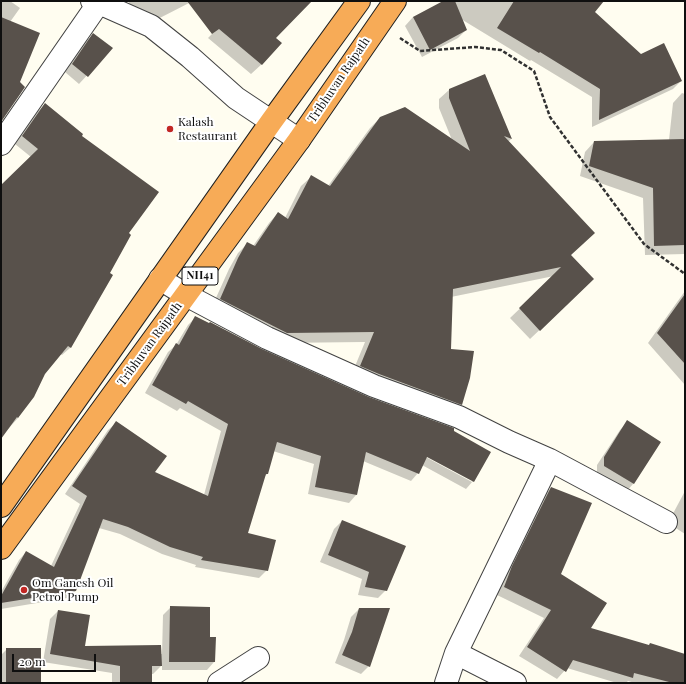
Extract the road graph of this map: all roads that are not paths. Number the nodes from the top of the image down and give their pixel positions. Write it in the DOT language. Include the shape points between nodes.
graph roads {
  1 [pos="359,1"];
  2 [pos="395,1"];
  3 [pos="97,2"];
  4 [pos="271,122"];
  5 [pos="299,140"];
  6 [pos="1,144"];
  7 [pos="160,279"];
  8 [pos="186,295"];
  9 [pos="550,460"];
  10 [pos="1,506"];
  11 [pos="666,522"];
  12 [pos="1,548"];
  13 [pos="456,653"];
  14 [pos="258,658"];
  15 [pos="219,683"];
  16 [pos="446,683"];
  17 [pos="515,683"];
  1 -- 4 [label="highway, NH41"];
  2 -- 5 [label="highway, Tribhuvan Rajpath / NH41"];
  3 -- 4 [label="street" via="152,26 236,98"];
  3 -- 6 [label="street"];
  4 -- 5 [label="street"];
  4 -- 7 [label="highway, NH41"];
  5 -- 8 [label="highway, Tribhuvan Rajpath / NH41"];
  7 -- 8 [label="street"];
  7 -- 10 [label="highway, NH41"];
  8 -- 9 [label="street" via="267,338 374,386 459,417"];
  8 -- 12 [label="highway, Tribhuvan Rajpath / NH41"];
  9 -- 11 [label="street"];
  9 -- 13 [label="street"];
  13 -- 16 [label="street"];
  13 -- 17 [label="street"];
  14 -- 15 [label="street"];
}
